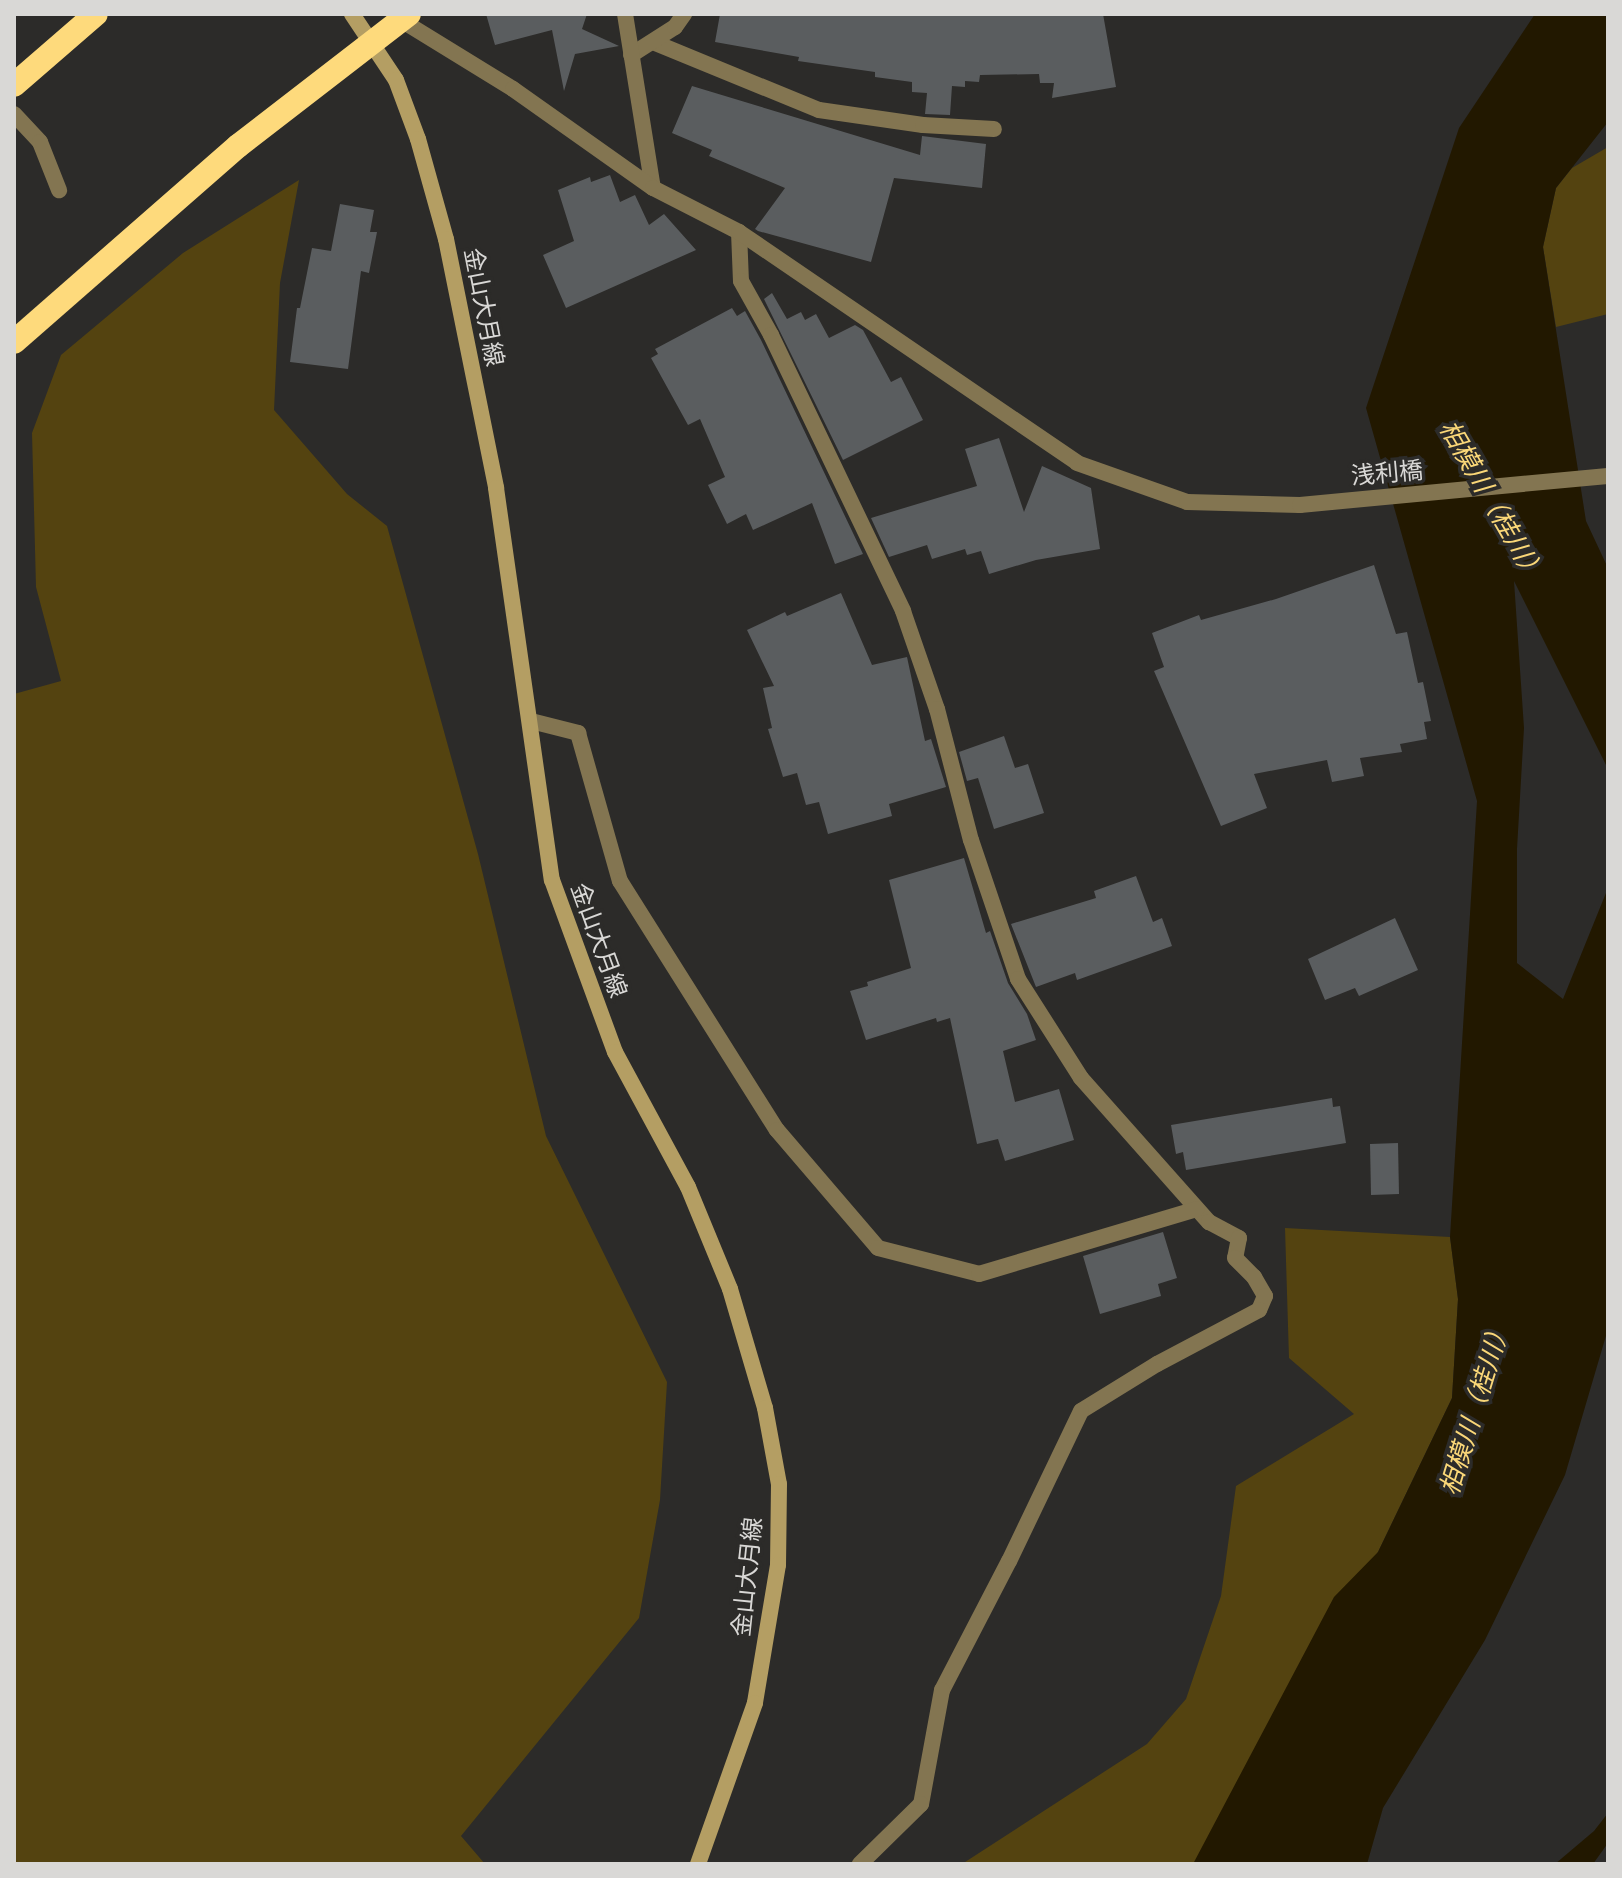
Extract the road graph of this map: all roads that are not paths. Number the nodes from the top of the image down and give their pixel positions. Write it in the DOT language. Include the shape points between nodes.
graph roads {
  1 [pos="96,14"];
  2 [pos="352,14"];
  3 [pos="391,14"];
  4 [pos="409,14"];
  5 [pos="625,14"];
  6 [pos="684,14"];
  7 [pos="653,42"];
  8 [pos="631,55"];
  9 [pos="14,85"];
  10 [pos="14,114"];
  11 [pos="994,129"];
  12 [pos="653,188"];
  13 [pos="59,190"];
  14 [pos="739,232"];
  15 [pos="14,342"];
  16 [pos="1608,476"];
  17 [pos="531,721"];
  18 [pos="1197,1209"];
  19 [pos="698,1864"];
  20 [pos="860,1864"];
  1 -- 9 [label="highway"];
  2 -- 17 [label="main road, 金山大月線" via="396,80 446,239 496,488"];
  3 -- 12 [label="street, 浅利橋" via="513,89"];
  4 -- 15 [label="highway, bridge" via="238,146"];
  5 -- 8 [label="street"];
  6 -- 7 [label="street"];
  7 -- 8 [label="street"];
  7 -- 11 [label="street" via="819,110"];
  8 -- 12 [label="street"];
  10 -- 13 [label="street" via="40,142"];
  12 -- 14 [label="street, 浅利橋"];
  14 -- 16 [label="street, 浅利橋" via="1077,463 1187,502 1313,504"];
  14 -- 18 [label="street" via="741,281 903,611 1018,979 1081,1078"];
  17 -- 18 [label="street" via="578,733 620,881 777,1130 878,1248 979,1274"];
  17 -- 19 [label="main road, 金山大月線" via="552,880 615,1052 688,1187 730,1289 765,1408 779,1484 778,1565 755,1703"];
  18 -- 20 [label="street" via="1239,1238 1235,1258 1265,1296 1259,1310 1081,1411 942,1690 921,1804"];
}
